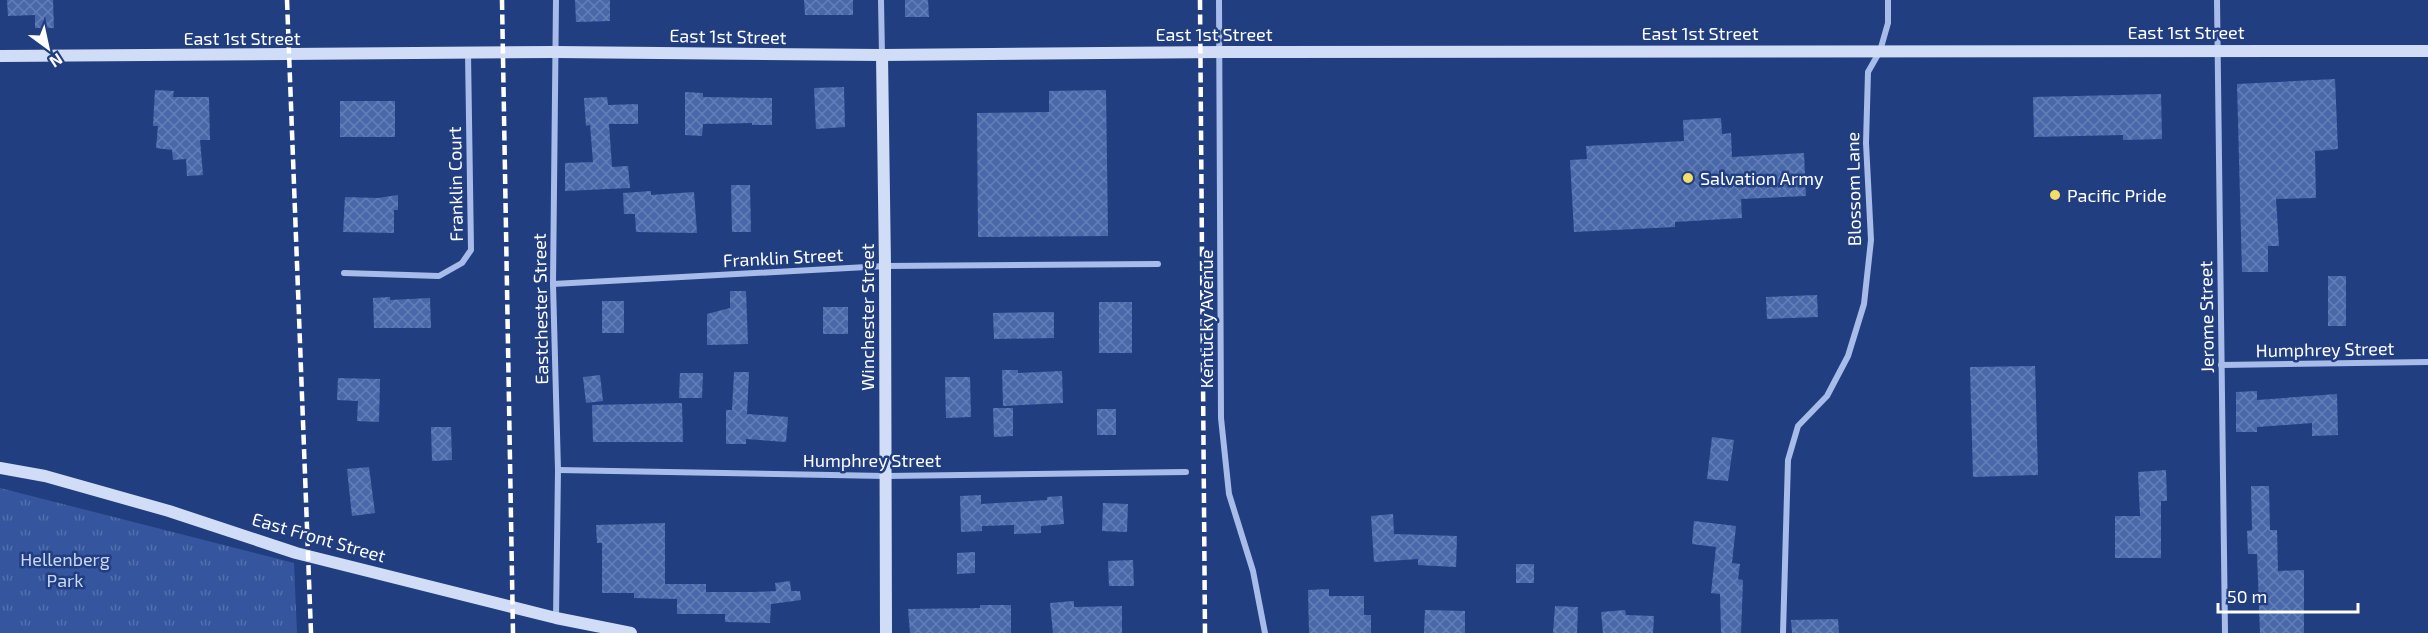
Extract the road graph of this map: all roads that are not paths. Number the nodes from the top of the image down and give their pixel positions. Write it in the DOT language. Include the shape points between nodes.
graph roads {
  1 [pos="555,0"];
  2 [pos="881,0"];
  3 [pos="1219,0"];
  4 [pos="1888,0"];
  5 [pos="2217,0"];
  6 [pos="2218,50"];
  7 [pos="1880,51"];
  8 [pos="2428,51"];
  9 [pos="555,52"];
  10 [pos="1221,52"];
  11 [pos="468,53"];
  12 [pos="882,55"];
  13 [pos="0,56"];
  14 [pos="1158,264"];
  15 [pos="885,266"];
  16 [pos="344,273"];
  17 [pos="553,284"];
  18 [pos="2428,362"];
  19 [pos="2222,365"];
  20 [pos="0,468"];
  21 [pos="558,470"];
  22 [pos="1186,472"];
  23 [pos="886,476"];
  24 [pos="556,618"];
  25 [pos="631,633"];
  26 [pos="886,633"];
  27 [pos="1265,633"];
  28 [pos="1783,633"];
  29 [pos="2225,633"];
  1 -- 9 [label="street, Eastchester Street"];
  2 -- 12 [label="street, Winchester Street"];
  3 -- 10 [label="street, Kentucky Avenue"];
  4 -- 7 [label="street, Blossom Lane" via="1888,22"];
  5 -- 6 [label="street, Jerome Street"];
  6 -- 7 [label="street, East 1st Street"];
  6 -- 8 [label="street, East 1st Street"];
  6 -- 19 [label="street, Jerome Street"];
  7 -- 10 [label="street, East 1st Street"];
  7 -- 28 [label="street, Blossom Lane" via="1868,72 1866,143 1871,240 1864,304 1848,356 1827,396 1798,426 1788,460"];
  9 -- 11 [label="street, East 1st Street"];
  9 -- 12 [label="street, East 1st Street"];
  9 -- 17 [label="street, Eastchester Street"];
  10 -- 12 [label="street, East 1st Street"];
  10 -- 27 [label="street, Kentucky Avenue" via="1224,454 1229,494 1253,571"];
  11 -- 13 [label="street, East 1st Street"];
  11 -- 16 [label="street, Franklin Court" via="471,250 462,263 439,276"];
  12 -- 15 [label="street, Winchester Street"];
  14 -- 15 [label="street, Franklin Street"];
  15 -- 17 [label="street, Franklin Street"];
  15 -- 23 [label="street, Winchester Street"];
  17 -- 21 [label="street, Eastchester Street"];
  18 -- 19 [label="street, Humphrey Street"];
  19 -- 29 [label="street, Jerome Street"];
  20 -- 24 [label="street, East Front Street" via="45,476 169,511 296,553"];
  21 -- 23 [label="street, Humphrey Street"];
  21 -- 24 [label="street, Eastchester Street"];
  22 -- 23 [label="street, Humphrey Street"];
  23 -- 26 [label="street, Winchester Street"];
  24 -- 25 [label="street, East Front Street"];
}
